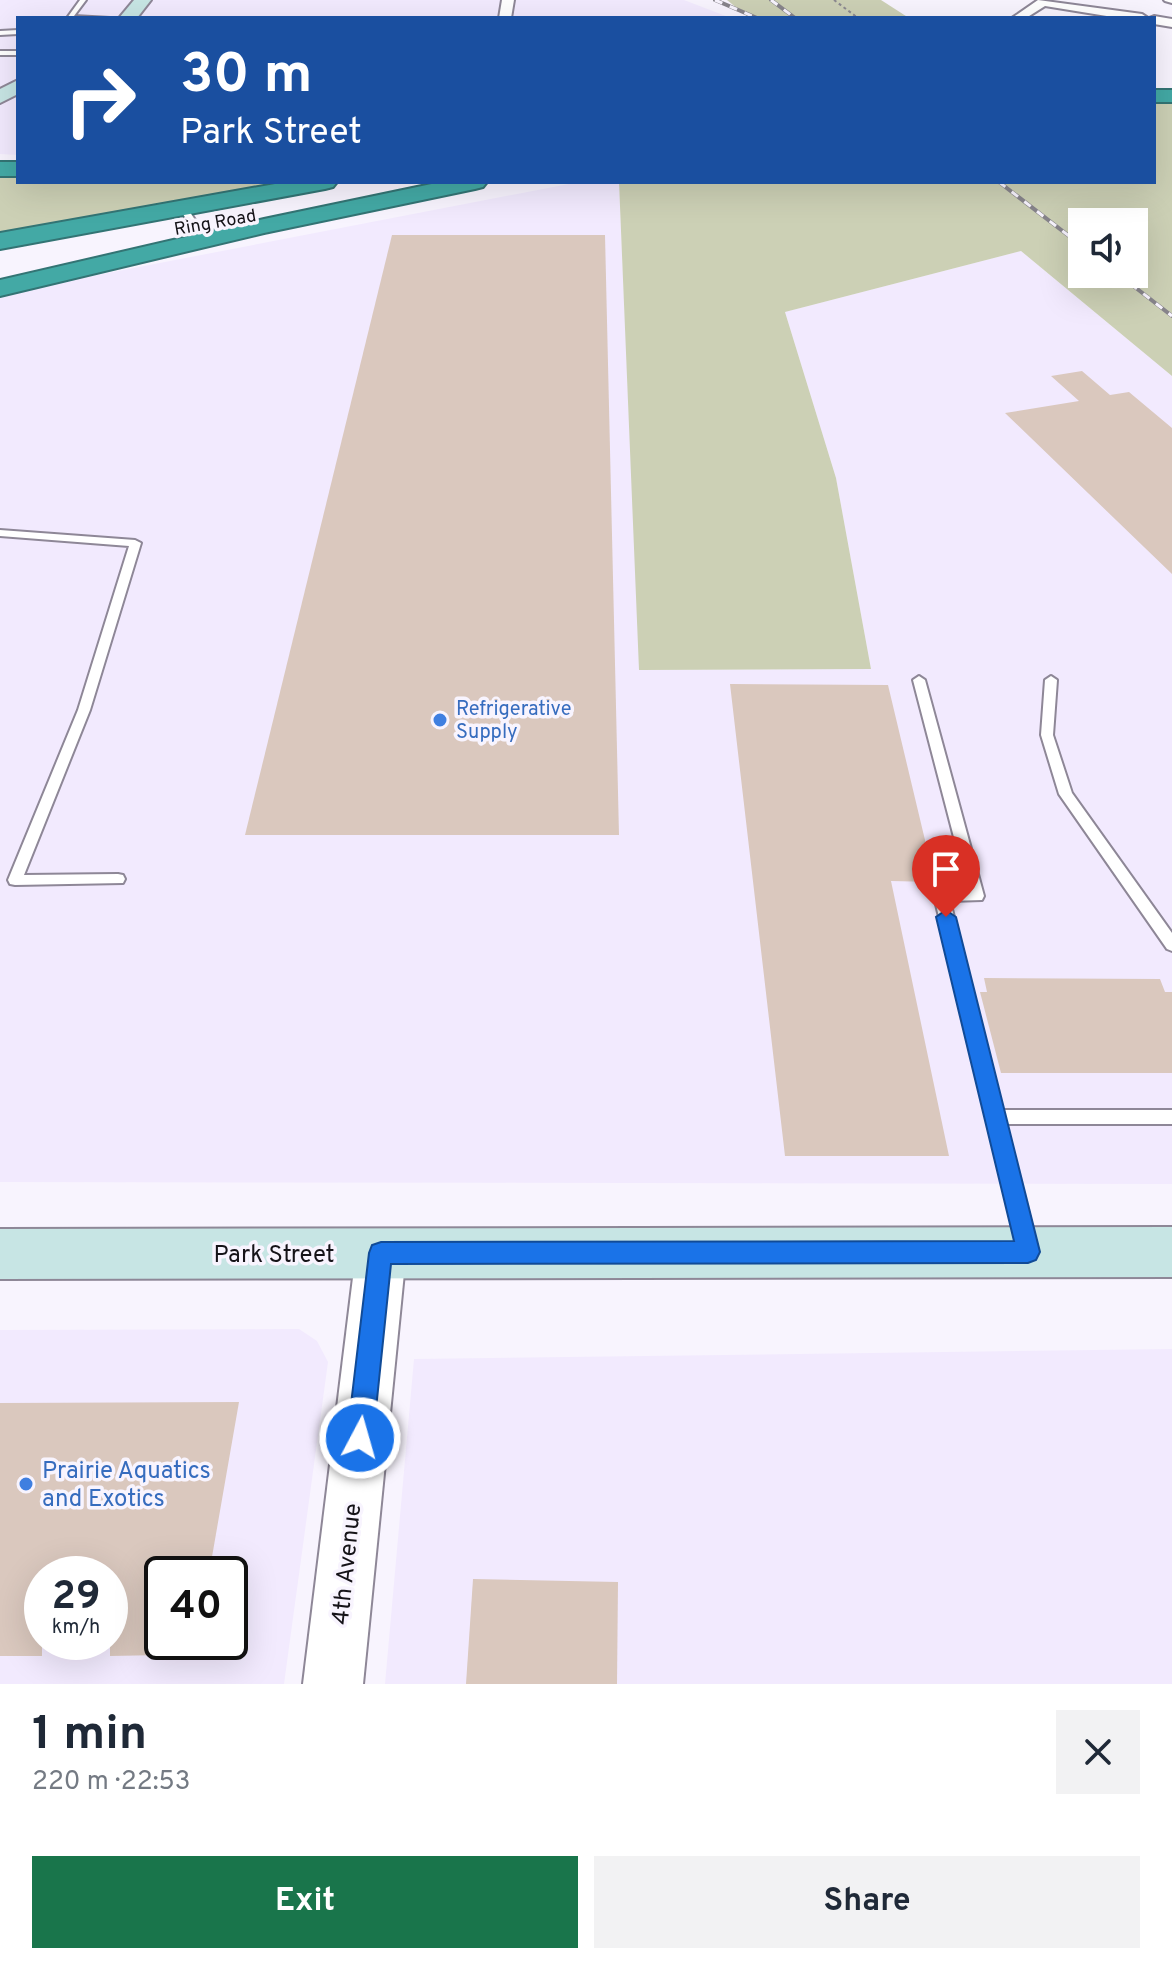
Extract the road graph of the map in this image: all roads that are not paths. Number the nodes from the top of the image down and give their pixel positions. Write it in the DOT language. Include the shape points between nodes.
graph roads {
  1 [pos="143,0"];
  2 [pos="1041,1"];
  3 [pos="130,16"];
  4 [pos="1022,16"];
  5 [pos="1130,16"];
  6 [pos="317,184"];
  7 [pos="416,184"];
  8 [pos="466,184"];
  9 [pos="189,217"];
  10 [pos="0,241"];
  11 [pos="0,260"];
  12 [pos="0,288"];
  13 [pos="0,533"];
  14 [pos="919,680"];
  15 [pos="1051,680"];
  16 [pos="118,879"];
  17 [pos="1172,945"];
  18 [pos="994,1117"];
  19 [pos="1172,1117"];
  20 [pos="1028,1252"];
  21 [pos="1172,1252"];
  22 [pos="381,1253"];
  23 [pos="0,1254"];
  24 [pos="333,1684"];
  1 -- 3 [label="main road"];
  2 -- 4 [label="street"];
  2 -- 5 [label="street"];
  6 -- 9 [label="highway, Ring Road"];
  7 -- 9 [label="highway, Ring Road"];
  8 -- 12 [label="highway"];
  9 -- 10 [label="highway, Ring Road"];
  9 -- 11 [label="highway, Ring Road"];
  13 -- 16 [label="lane" via="135,543 84,710 15,880"];
  14 -- 18 [label="lane" via="977,896 941,896"];
  15 -- 17 [label="lane" via="1047,735 1066,794"];
  18 -- 19 [label="lane"];
  18 -- 20 [label="lane"];
  20 -- 21 [label="main road, Park Street"];
  20 -- 22 [label="main road, Park Street"];
  22 -- 23 [label="main road, Park Street"];
  22 -- 24 [label="street, 4th Avenue"];
}
